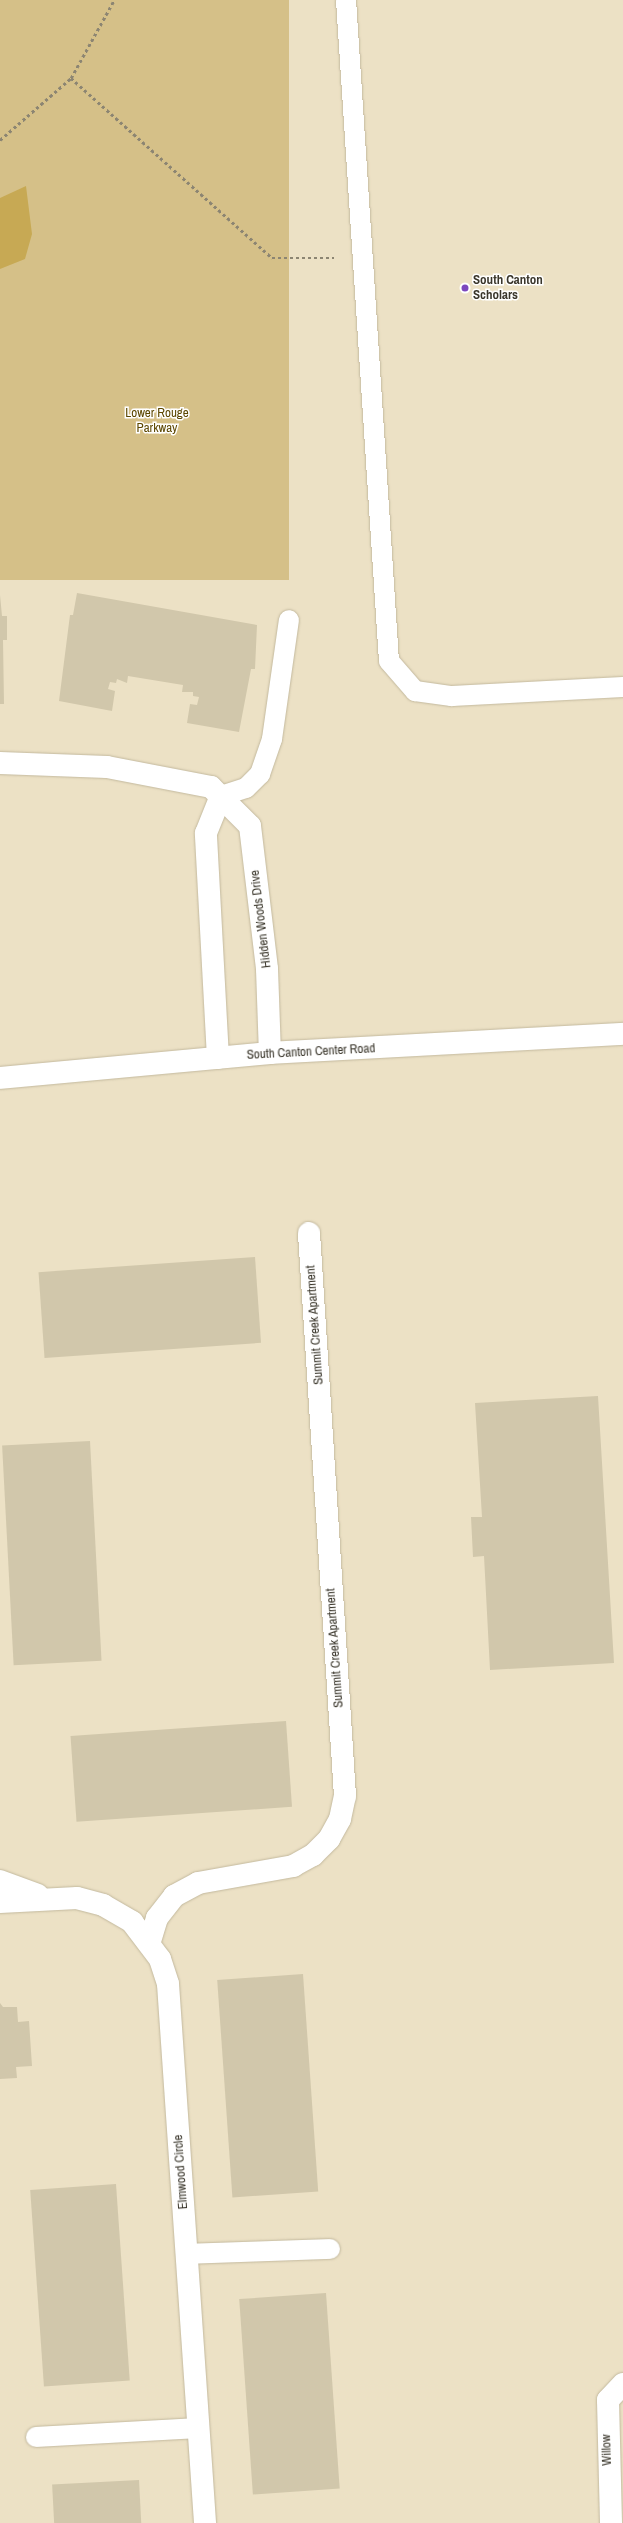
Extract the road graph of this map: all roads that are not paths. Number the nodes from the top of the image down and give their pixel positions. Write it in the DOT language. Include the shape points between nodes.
graph roads {
  1 [pos="346,0"];
  2 [pos="289,620"];
  3 [pos="623,687"];
  4 [pos="0,763"];
  5 [pos="221,796"];
  6 [pos="623,1034"];
  7 [pos="270,1053"];
  8 [pos="218,1058"];
  9 [pos="0,1078"];
  10 [pos="309,1233"];
  11 [pos="0,1881"];
  12 [pos="46,1898"];
  13 [pos="0,1902"];
  14 [pos="150,1942"];
  15 [pos="330,2249"];
  16 [pos="186,2254"];
  17 [pos="623,2384"];
  18 [pos="198,2428"];
  19 [pos="36,2437"];
  20 [pos="205,2523"];
  21 [pos="610,2523"];
  1 -- 3 [label="lane" via="365,255 389,661 415,691 452,696"];
  2 -- 5 [label="lane" via="272,739 260,774 246,788"];
  4 -- 5 [label="street, Hidden Woods Drive" via="107,767 210,787"];
  5 -- 7 [label="street, Hidden Woods Drive" via="250,826 267,969"];
  5 -- 8 [label="street" via="206,833"];
  6 -- 7 [label="street, South Canton Center Road"];
  7 -- 8 [label="street, South Canton Center Road"];
  8 -- 9 [label="street, South Canton Center Road"];
  10 -- 14 [label="street, Summit Creek Apartment" via="345,1796 340,1819 329,1839 313,1855 293,1866 198,1883 174,1896 158,1918"];
  11 -- 12 [label="street, Elmwood Circle"];
  12 -- 13 [label="street, Elmwood Circle"];
  12 -- 14 [label="street, Elmwood Circle" via="77,1898 103,1905 132,1922"];
  14 -- 16 [label="street, Elmwood Circle" via="168,1984"];
  15 -- 16 [label="lane"];
  16 -- 18 [label="street, Elmwood Circle"];
  17 -- 21 [label="street, Willow" via="608,2400"];
  18 -- 19 [label="lane"];
  18 -- 20 [label="street, Elmwood Circle"];
}
